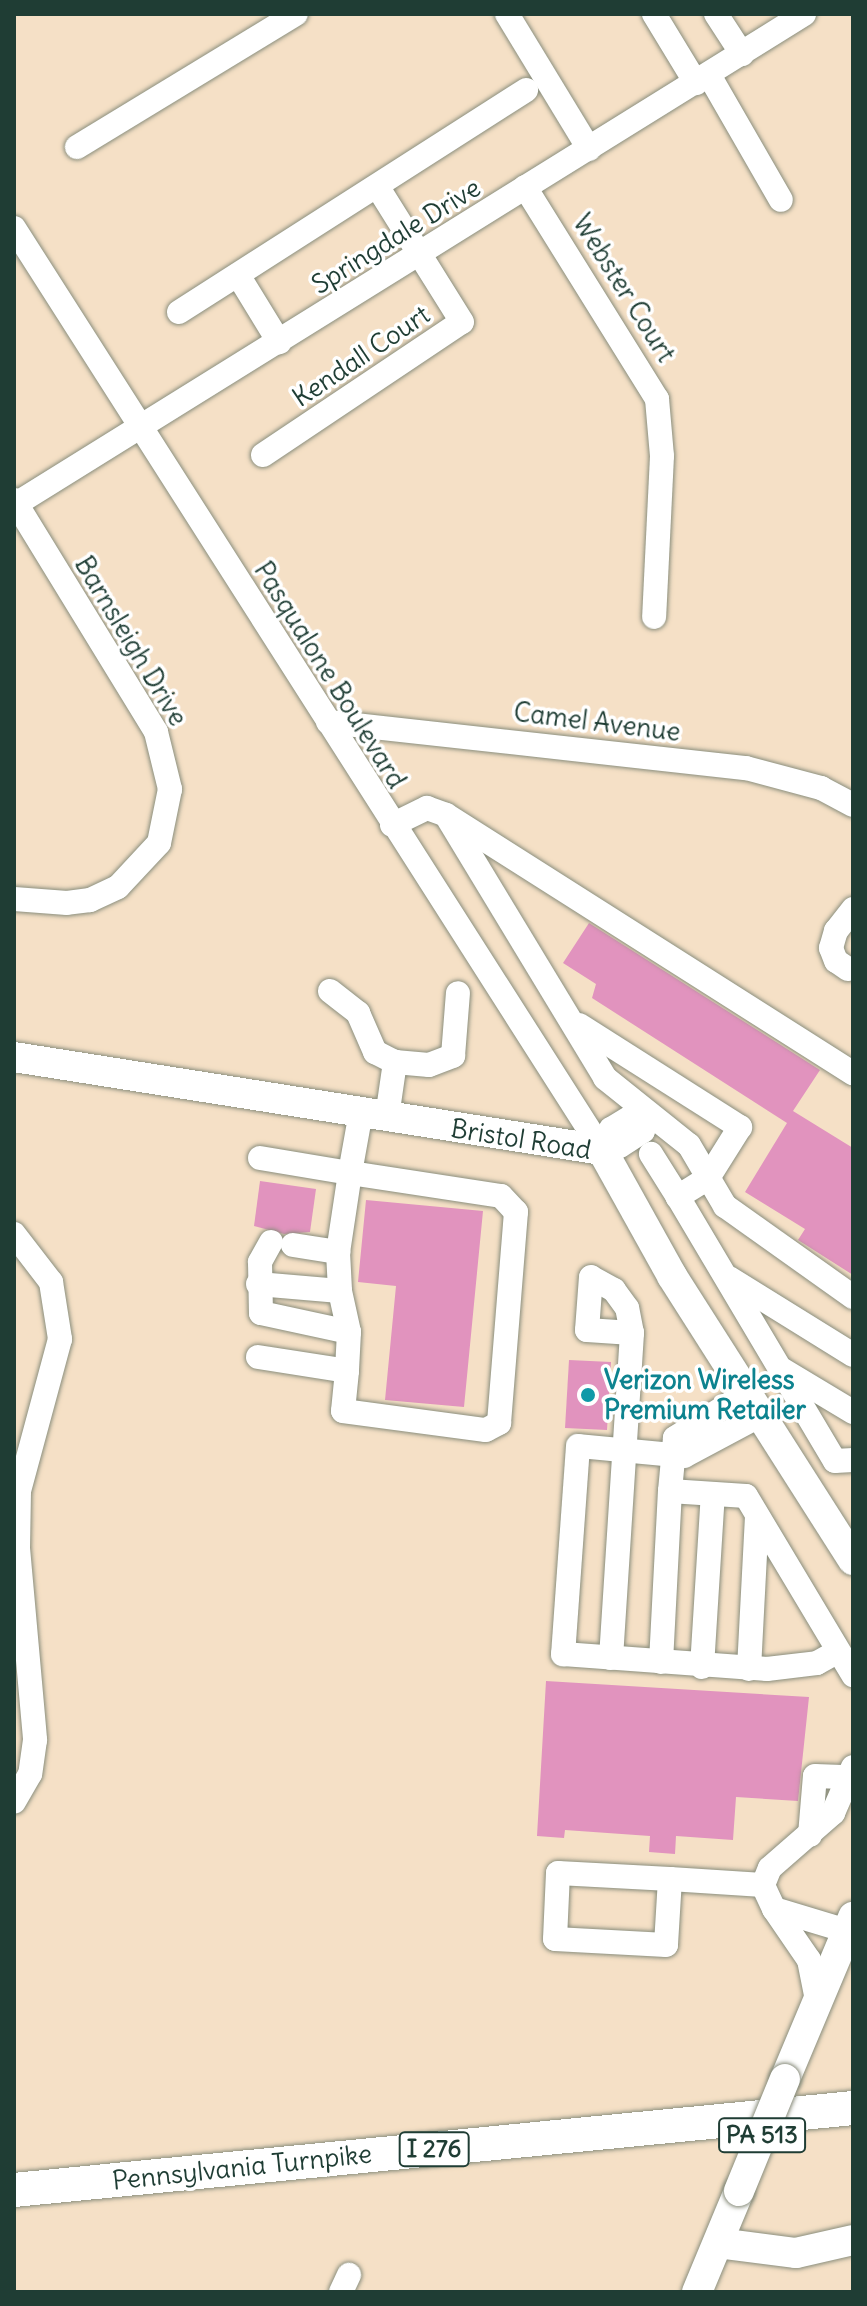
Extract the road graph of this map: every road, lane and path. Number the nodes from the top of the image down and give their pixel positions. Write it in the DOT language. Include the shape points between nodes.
graph roads {
  1 [pos="296,14"];
  2 [pos="507,14"];
  3 [pos="654,14"];
  4 [pos="716,14"];
  5 [pos="804,14"];
  6 [pos="742,54"];
  7 [pos="702,79"];
  8 [pos="526,90"];
  9 [pos="77,147"];
  10 [pos="589,149"];
  11 [pos="377,186"];
  12 [pos="525,187"];
  13 [pos="781,200"];
  14 [pos="14,228"];
  15 [pos="419,254"];
  16 [pos="238,275"];
  17 [pos="179,312"];
  18 [pos="279,342"];
  19 [pos="141,430"];
  20 [pos="263,455"];
  21 [pos="15,502"];
  22 [pos="654,617"];
  23 [pos="328,722"];
  24 [pos="853,805"];
  25 [pos="446,815"];
  26 [pos="392,825"];
  27 [pos="14,899"];
  28 [pos="853,909"];
  29 [pos="848,969"];
  30 [pos="330,991"];
  31 [pos="458,993"];
  32 [pos="577,1024"];
  33 [pos="14,1057"];
  34 [pos="395,1062"];
  35 [pos="853,1073"];
  36 [pos="374,1115"];
  37 [pos="648,1115"];
  38 [pos="602,1150"];
  39 [pos="651,1154"];
  40 [pos="260,1158"];
  41 [pos="350,1173"];
  42 [pos="708,1178"];
  43 [pos="678,1197"];
  44 [pos="14,1234"];
  45 [pos="338,1252"];
  46 [pos="725,1276"];
  47 [pos="258,1284"];
  48 [pos="340,1291"];
  49 [pos="853,1297"];
  50 [pos="349,1332"];
  51 [pos="632,1333"];
  52 [pos="853,1355"];
  53 [pos="258,1357"];
  54 [pos="781,1368"];
  55 [pos="347,1371"];
  56 [pos="754,1404"];
  57 [pos="853,1412"];
  58 [pos="624,1449"];
  59 [pos="670,1454"];
  60 [pos="853,1460"];
  61 [pos="670,1491"];
  62 [pos="713,1494"];
  63 [pos="757,1515"];
  64 [pos="849,1542"];
  65 [pos="837,1652"];
  66 [pos="611,1658"];
  67 [pos="661,1662"];
  68 [pos="702,1667"];
  69 [pos="749,1669"];
  70 [pos="853,1675"];
  71 [pos="851,1772"];
  72 [pos="14,1802"];
  73 [pos="670,1879"];
  74 [pos="763,1885"];
  75 [pos="774,1909"];
  76 [pos="850,1924"];
  77 [pos="818,2005"];
  78 [pos="853,2108"];
  79 [pos="853,2129"];
  80 [pos="14,2190"];
  81 [pos="14,2210"];
  82 [pos="853,2240"];
  83 [pos="718,2243"];
  84 [pos="697,2292"];
  1 -- 9 [label="street"];
  2 -- 10 [label="street"];
  3 -- 7 [label="street"];
  4 -- 6 [label="street"];
  5 -- 6 [label="street, Springdale Drive"];
  6 -- 7 [label="street, Springdale Drive"];
  7 -- 10 [label="street, Springdale Drive"];
  7 -- 13 [label="street"];
  8 -- 11 [label="street"];
  10 -- 12 [label="street, Springdale Drive"];
  11 -- 15 [label="street"];
  11 -- 16 [label="street"];
  12 -- 15 [label="street, Springdale Drive"];
  12 -- 22 [label="street, Webster Court" via="657,399 662,456"];
  14 -- 19 [label="street, Pasqualone Boulevard"];
  15 -- 18 [label="street, Springdale Drive"];
  15 -- 20 [label="street, Kendall Court" via="462,322"];
  16 -- 17 [label="street"];
  16 -- 18 [label="street"];
  18 -- 19 [label="street, Springdale Drive"];
  19 -- 21 [label="street, Springdale Drive"];
  19 -- 23 [label="street, Pasqualone Boulevard"];
  21 -- 27 [label="street, Barnsleigh Drive" via="156,732 170,789 159,843 118,887 90,900 67,903"];
  23 -- 24 [label="street, Camel Avenue" via="746,768 821,788"];
  23 -- 26 [label="street, Pasqualone Boulevard"];
  25 -- 26 [label="street" via="427,808"];
  25 -- 32 [label="street"];
  25 -- 35 [label="street"];
  26 -- 38 [label="street, Pasqualone Boulevard"];
  28 -- 29 [label="street" via="831,948 836,961"];
  30 -- 34 [label="street" via="358,1013 375,1052"];
  31 -- 34 [label="street" via="459,1028 449,1061"];
  32 -- 37 [label="street" via="605,1078"];
  32 -- 42 [label="street" via="740,1127"];
  33 -- 36 [label="main road, Bristol Road"];
  34 -- 36 [label="street"];
  36 -- 38 [label="main road, Bristol Road"];
  36 -- 41 [label="street"];
  37 -- 38 [label="street" via="631,1117 611,1129"];
  37 -- 42 [label="street" via="689,1145"];
  38 -- 56 [label="main road, Bristol Road" via="672,1276"];
  39 -- 43 [label="street"];
  40 -- 41 [label="street"];
  41 -- 45 [label="street"];
  41 -- 55 [label="street" via="501,1196 516,1212 499,1423 486,1430 343,1411"];
  42 -- 43 [label="street"];
  42 -- 49 [label="street" via="725,1206"];
  43 -- 46 [label="street"];
  44 -- 72 [label="street" via="51,1282 60,1339 19,1491 18,1548 35,1740 30,1774"];
  45 -- 47 [label="street" via="282,1244 260,1262"];
  45 -- 48 [label="street"];
  46 -- 52 [label="street"];
  46 -- 54 [label="street"];
  47 -- 48 [label="street"];
  47 -- 50 [label="street" via="257,1302 269,1318"];
  48 -- 50 [label="street"];
  50 -- 55 [label="street"];
  51 -- 58 [label="street"];
  53 -- 55 [label="street"];
  54 -- 57 [label="street"];
  54 -- 60 [label="street" via="835,1461"];
  56 -- 59 [label="street" via="684,1456"];
  56 -- 64 [label="main road, Bristol Road"];
  58 -- 59 [label="street"];
  58 -- 66 [label="street"];
  58 -- 66 [label="street" via="578,1446 563,1654"];
  59 -- 61 [label="street"];
  61 -- 62 [label="street"];
  61 -- 67 [label="street"];
  62 -- 63 [label="street" via="746,1496"];
  62 -- 68 [label="street"];
  63 -- 65 [label="street"];
  63 -- 69 [label="street"];
  65 -- 69 [label="street" via="817,1663"];
  65 -- 70 [label="street"];
  66 -- 67 [label="street"];
  67 -- 68 [label="street"];
  68 -- 69 [label="street"];
  71 -- 74 [label="street" via="833,1813 770,1868"];
  73 -- 73 [label="street" via="558,1873 555,1939 666,1945"];
  73 -- 74 [label="street"];
  74 -- 75 [label="street"];
  75 -- 76 [label="street"];
  75 -- 77 [label="street" via="809,1960"];
  76 -- 77 [label="main road, PA 513"];
  77 -- 83 [label="main road, PA 513, bridge"];
  78 -- 80 [label="highway, Pennsylvania Turnpike / I 276"];
  79 -- 81 [label="highway, Pennsylvania Turnpike / I 276"];
  82 -- 83 [label="main road" via="784,2253"];
  83 -- 84 [label="main road, PA 513"];
}
